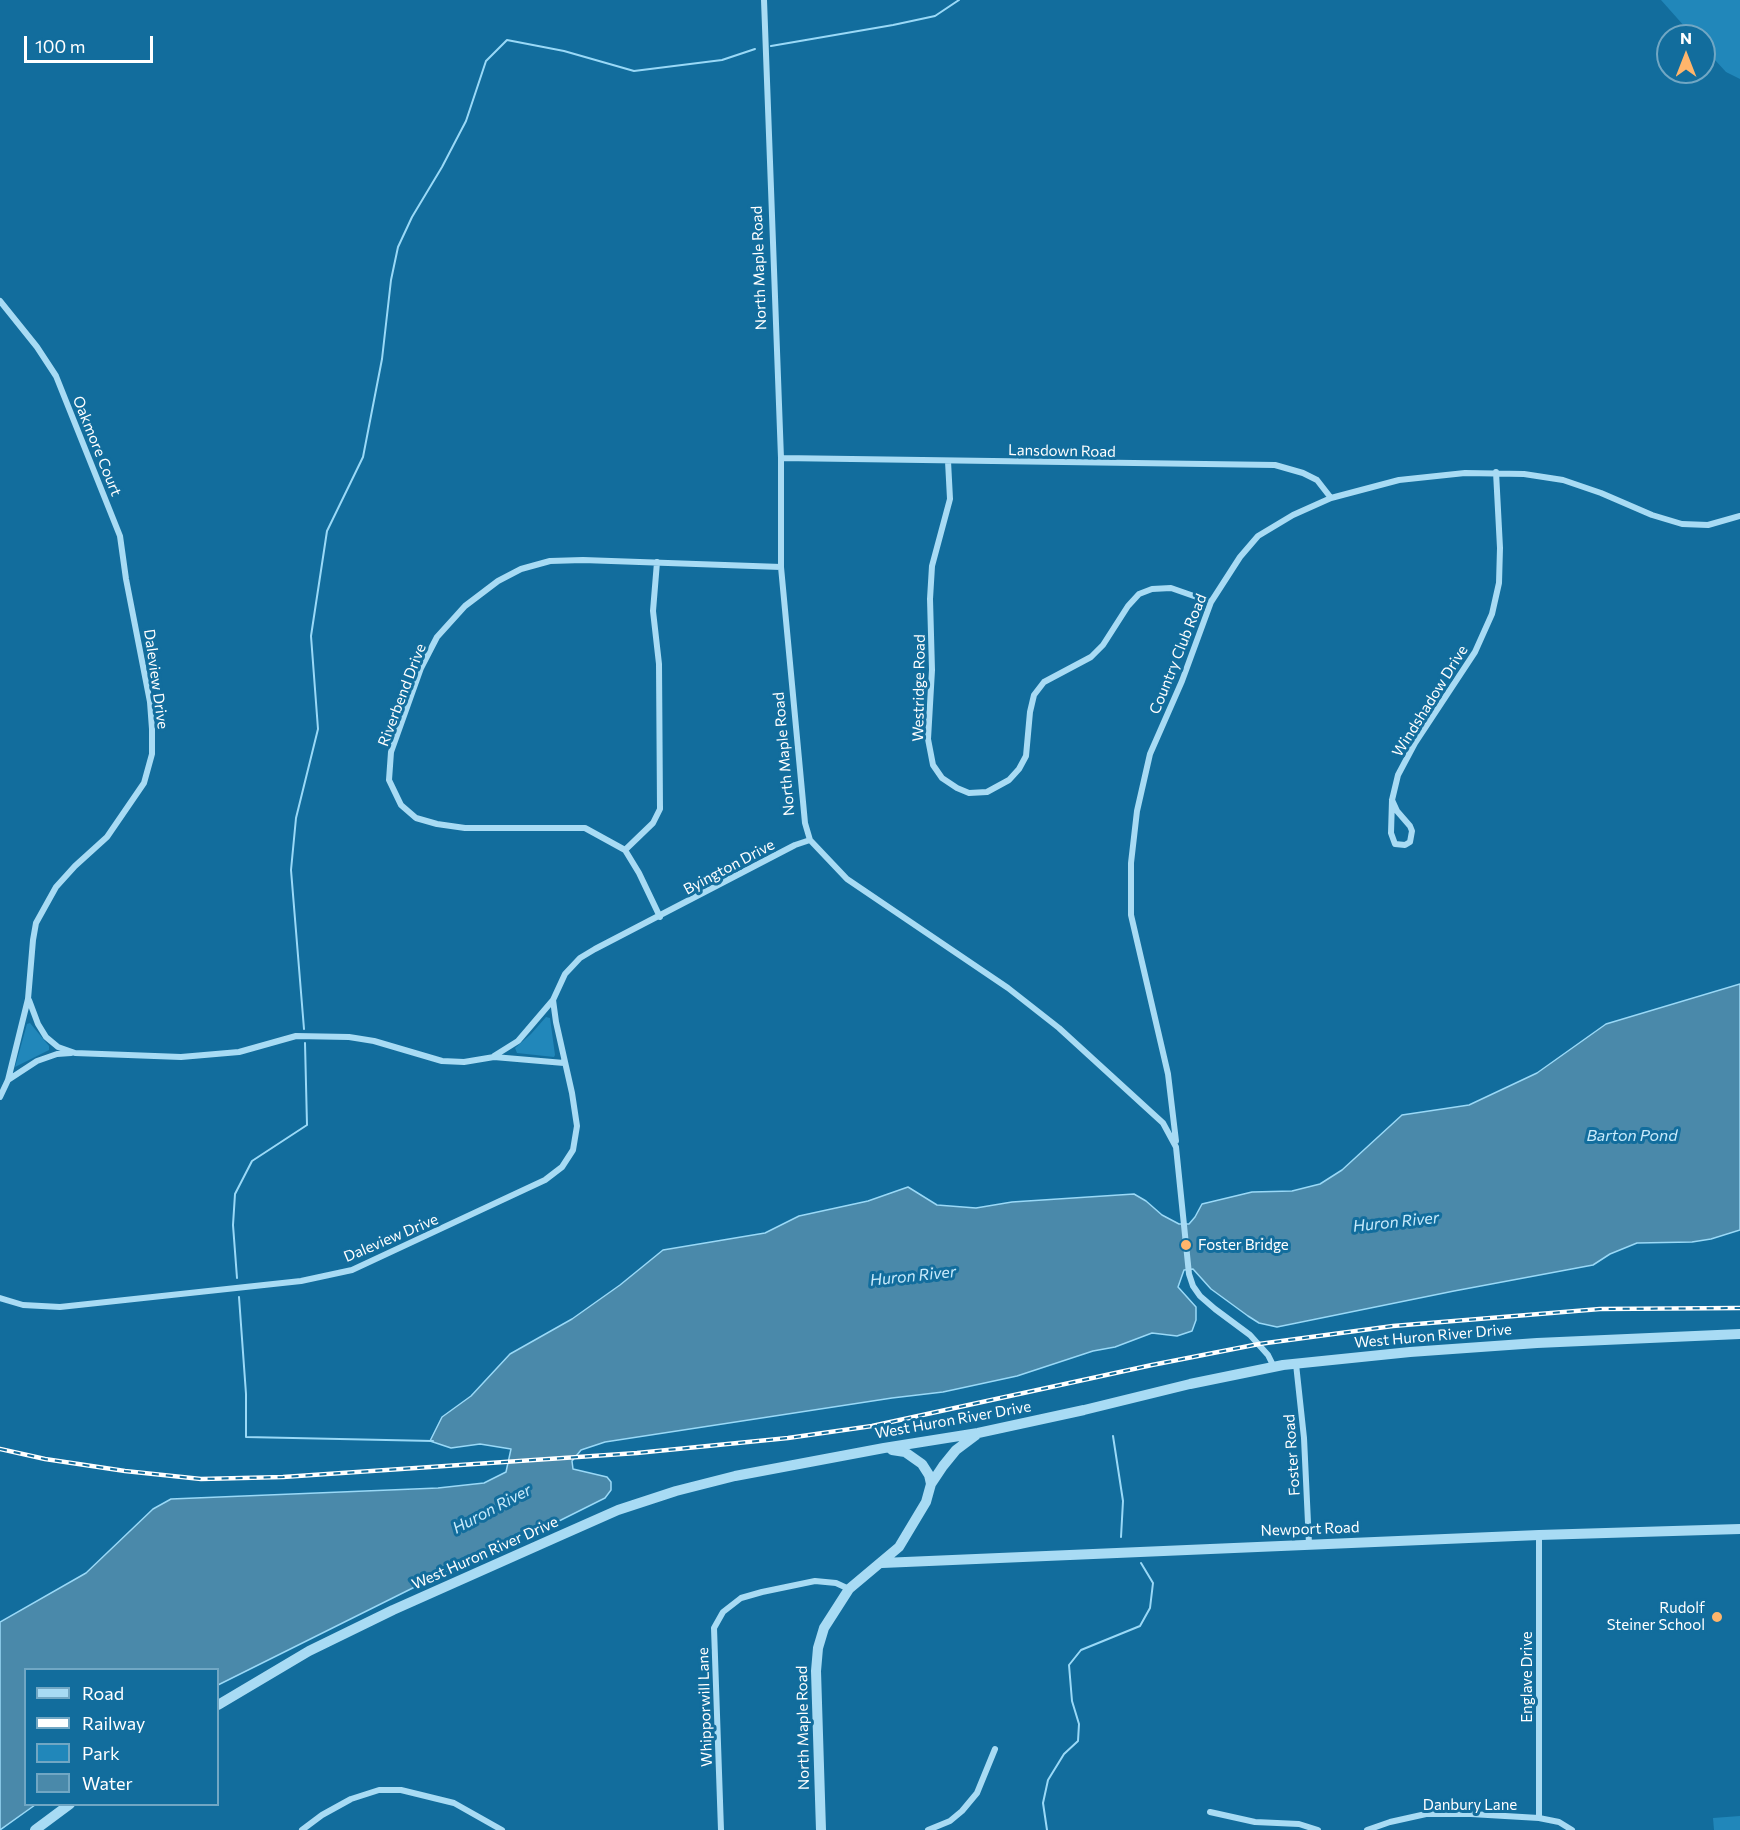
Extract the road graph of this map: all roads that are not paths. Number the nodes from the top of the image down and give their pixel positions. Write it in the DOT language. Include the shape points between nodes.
graph roads {
  1 [pos="764,0"];
  2 [pos="0,301"];
  3 [pos="781,458"];
  4 [pos="948,461"];
  5 [pos="1496,472"];
  6 [pos="1331,498"];
  7 [pos="1740,516"];
  8 [pos="657,562"];
  9 [pos="782,567"];
  10 [pos="1211,602"];
  11 [pos="134,617"];
  12 [pos="1392,800"];
  13 [pos="810,840"];
  14 [pos="625,850"];
  15 [pos="660,917"];
  16 [pos="28,999"];
  17 [pos="553,1000"];
  18 [pos="75,1053"];
  19 [pos="494,1056"];
  20 [pos="564,1063"];
  21 [pos="8,1080"];
  22 [pos="0,1097"];
  23 [pos="1176,1147"];
  24 [pos="0,1298"];
  25 [pos="1740,1334"];
  26 [pos="1296,1364"];
  27 [pos="1274,1367"];
  28 [pos="978,1433"];
  29 [pos="884,1448"];
  30 [pos="931,1484"];
  31 [pos="1740,1529"];
  32 [pos="1539,1535"];
  33 [pos="1309,1544"];
  34 [pos="882,1563"];
  35 [pos="849,1589"];
  36 [pos="219,1704"];
  37 [pos="995,1749"];
  38 [pos="67,1806"];
  39 [pos="1210,1812"];
  40 [pos="1539,1818"];
  41 [pos="35,1830"];
  42 [pos="302,1830"];
  43 [pos="502,1830"];
  44 [pos="721,1830"];
  45 [pos="821,1830"];
  46 [pos="928,1830"];
  47 [pos="1318,1830"];
  48 [pos="1367,1830"];
  49 [pos="1572,1830"];
  1 -- 3 [label="street, North Maple Road"];
  2 -- 11 [label="street, Oakmore Court" via="56,376 120,536"];
  3 -- 4 [label="street, Lansdown Road"];
  3 -- 9 [label="street, North Maple Road"];
  4 -- 6 [label="street, Lansdown Road" via="1275,465 1317,480"];
  4 -- 10 [label="street, Westridge Road" via="950,499 932,566 928,739 933,765 942,778 957,788 969,793 987,792 1009,780 1026,756 1034,695 1044,682 1091,657 1104,645 1140,594 1171,588"];
  5 -- 6 [label="street, Country Club Road" via="1399,480"];
  5 -- 7 [label="street, Country Club Road" via="1563,480 1682,524 1708,525"];
  5 -- 12 [label="street, Windshadow Drive" via="1500,548 1499,583 1492,614 1475,652 1398,775"];
  6 -- 10 [label="street, Country Club Road" via="1258,536 1240,556"];
  8 -- 9 [label="street, Riverbend Drive"];
  8 -- 14 [label="street" via="653,611 660,686 660,808 653,823"];
  8 -- 14 [label="street, Riverbend Drive" via="550,561 498,581 465,606 437,637 391,752 389,780 401,805 416,818 465,828 585,828"];
  9 -- 13 [label="street, North Maple Road" via="804,815"];
  10 -- 23 [label="street, Country Club Road" via="1150,754 1137,811 1131,863 1131,915 1168,1074"];
  11 -- 16 [label="street, Daleview Drive" via="152,729 152,754 144,783 107,837 56,887 45,906 36,923"];
  12 -- 12 [label="street, Windshadow Drive" via="1412,831 1410,842 1405,845 1399,846 1392,840"];
  13 -- 15 [label="street, Byington Drive"];
  13 -- 23 [label="street" via="847,879 1008,988 1059,1028 1163,1123"];
  14 -- 15 [label="street"];
  15 -- 17 [label="street, Byington Drive" via="580,958 566,974"];
  16 -- 18 [label="street" via="46,1037"];
  16 -- 21 [label="street, Daleview Drive"];
  17 -- 19 [label="street, Byington Drive" via="518,1041"];
  17 -- 20 [label="street, Daleview Drive"];
  18 -- 19 [label="street" via="181,1057 240,1053 296,1036 374,1041 442,1060 464,1062"];
  18 -- 21 [label="street" via="37,1061"];
  19 -- 20 [label="street"];
  20 -- 24 [label="street, Daleview Drive" via="578,1126 573,1150 562,1167 545,1180 352,1270 301,1281 60,1307 23,1305"];
  21 -- 22 [label="street, Daleview Drive"];
  23 -- 27 [label="street" via="1189,1275 1200,1296 1250,1335"];
  25 -- 26 [label="street, West Huron River Drive" via="1526,1344"];
  26 -- 27 [label="street, West Huron River Drive"];
  26 -- 33 [label="street, Foster Road"];
  27 -- 28 [label="street, West Huron River Drive"];
  28 -- 29 [label="street, West Huron River Drive"];
  28 -- 30 [label="street, North Maple Road" via="956,1450"];
  29 -- 30 [label="street" via="905,1452 922,1464"];
  29 -- 36 [label="street, West Huron River Drive" via="735,1476 618,1510 393,1610 309,1651"];
  30 -- 34 [label="street, North Maple Road" via="911,1529"];
  31 -- 32 [label="street, Newport Road"];
  32 -- 33 [label="street, Newport Road"];
  32 -- 40 [label="street, Englave Drive"];
  33 -- 34 [label="street, Newport Road"];
  34 -- 35 [label="street, North Maple Road"];
  35 -- 44 [label="street, Whipporwill Lane" via="815,1581 741,1598 723,1612 714,1628"];
  35 -- 45 [label="street, North Maple Road" via="824,1628 818,1648"];
  37 -- 46 [label="street" via="977,1793 950,1821"];
  38 -- 41 [label="street"];
  39 -- 47 [label="street"];
  40 -- 48 [label="street, Danbury Lane" via="1426,1814"];
  40 -- 49 [label="street, Danbury Lane" via="1559,1822"];
  42 -- 43 [label="street" via="351,1799 379,1790 401,1790 454,1803"];
}
